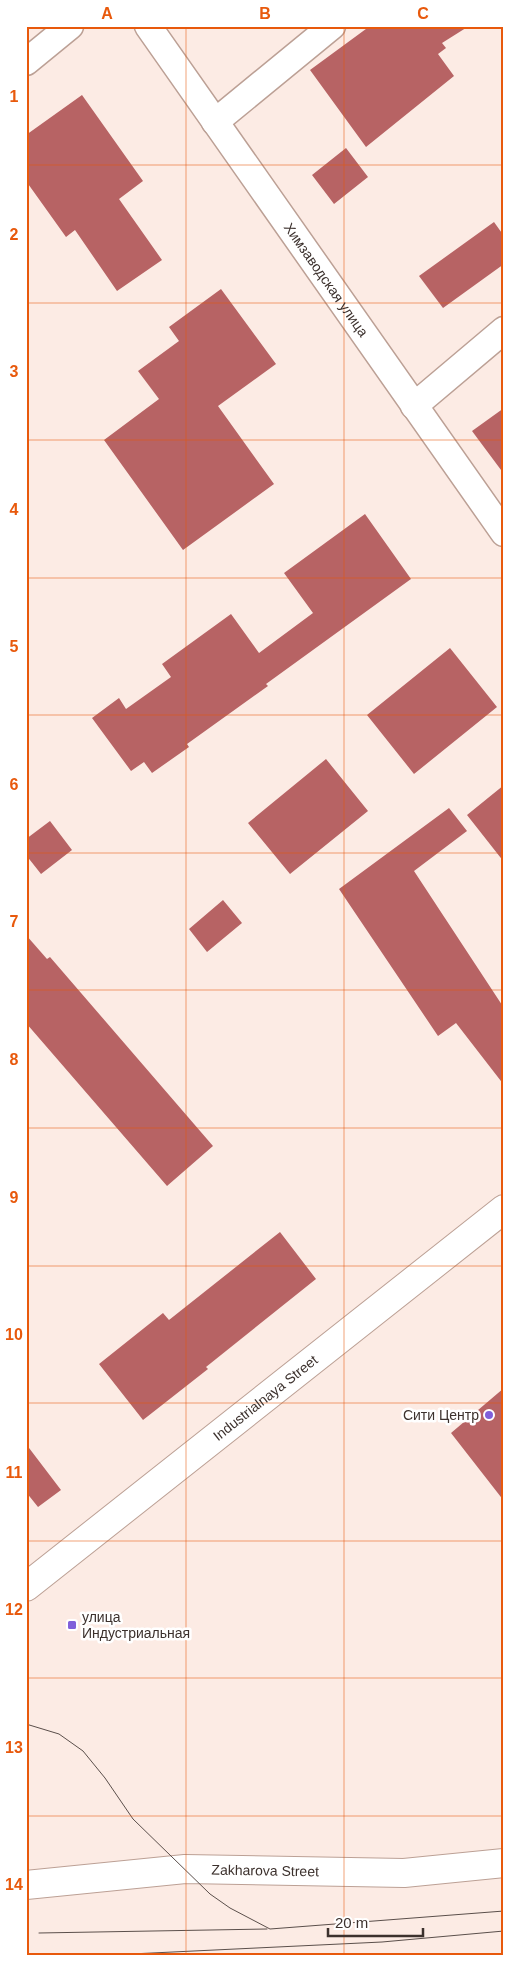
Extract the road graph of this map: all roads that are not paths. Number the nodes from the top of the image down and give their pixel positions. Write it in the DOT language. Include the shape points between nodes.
graph roads {
  1 [pos="70,26"];
  2 [pos="148,26"];
  3 [pos="332,26"];
  4 [pos="26,62"];
  5 [pos="215,122"];
  6 [pos="504,330"];
  7 [pos="414,406"];
  8 [pos="504,533"];
  9 [pos="504,1208"];
  10 [pos="26,1587"];
  11 [pos="504,1863"];
  12 [pos="26,1885"];
  1 -- 4 [label="street"];
  2 -- 5 [label="street, Химзаводская улица"];
  3 -- 5 [label="street"];
  5 -- 7 [label="street, Химзаводская улица"];
  6 -- 7 [label="street"];
  7 -- 8 [label="street, Химзаводская улица"];
  9 -- 10 [label="main road, Industrialnaya Street"];
  11 -- 12 [label="main road, Zakharova Street" via="404,1873 185,1869"];
}
